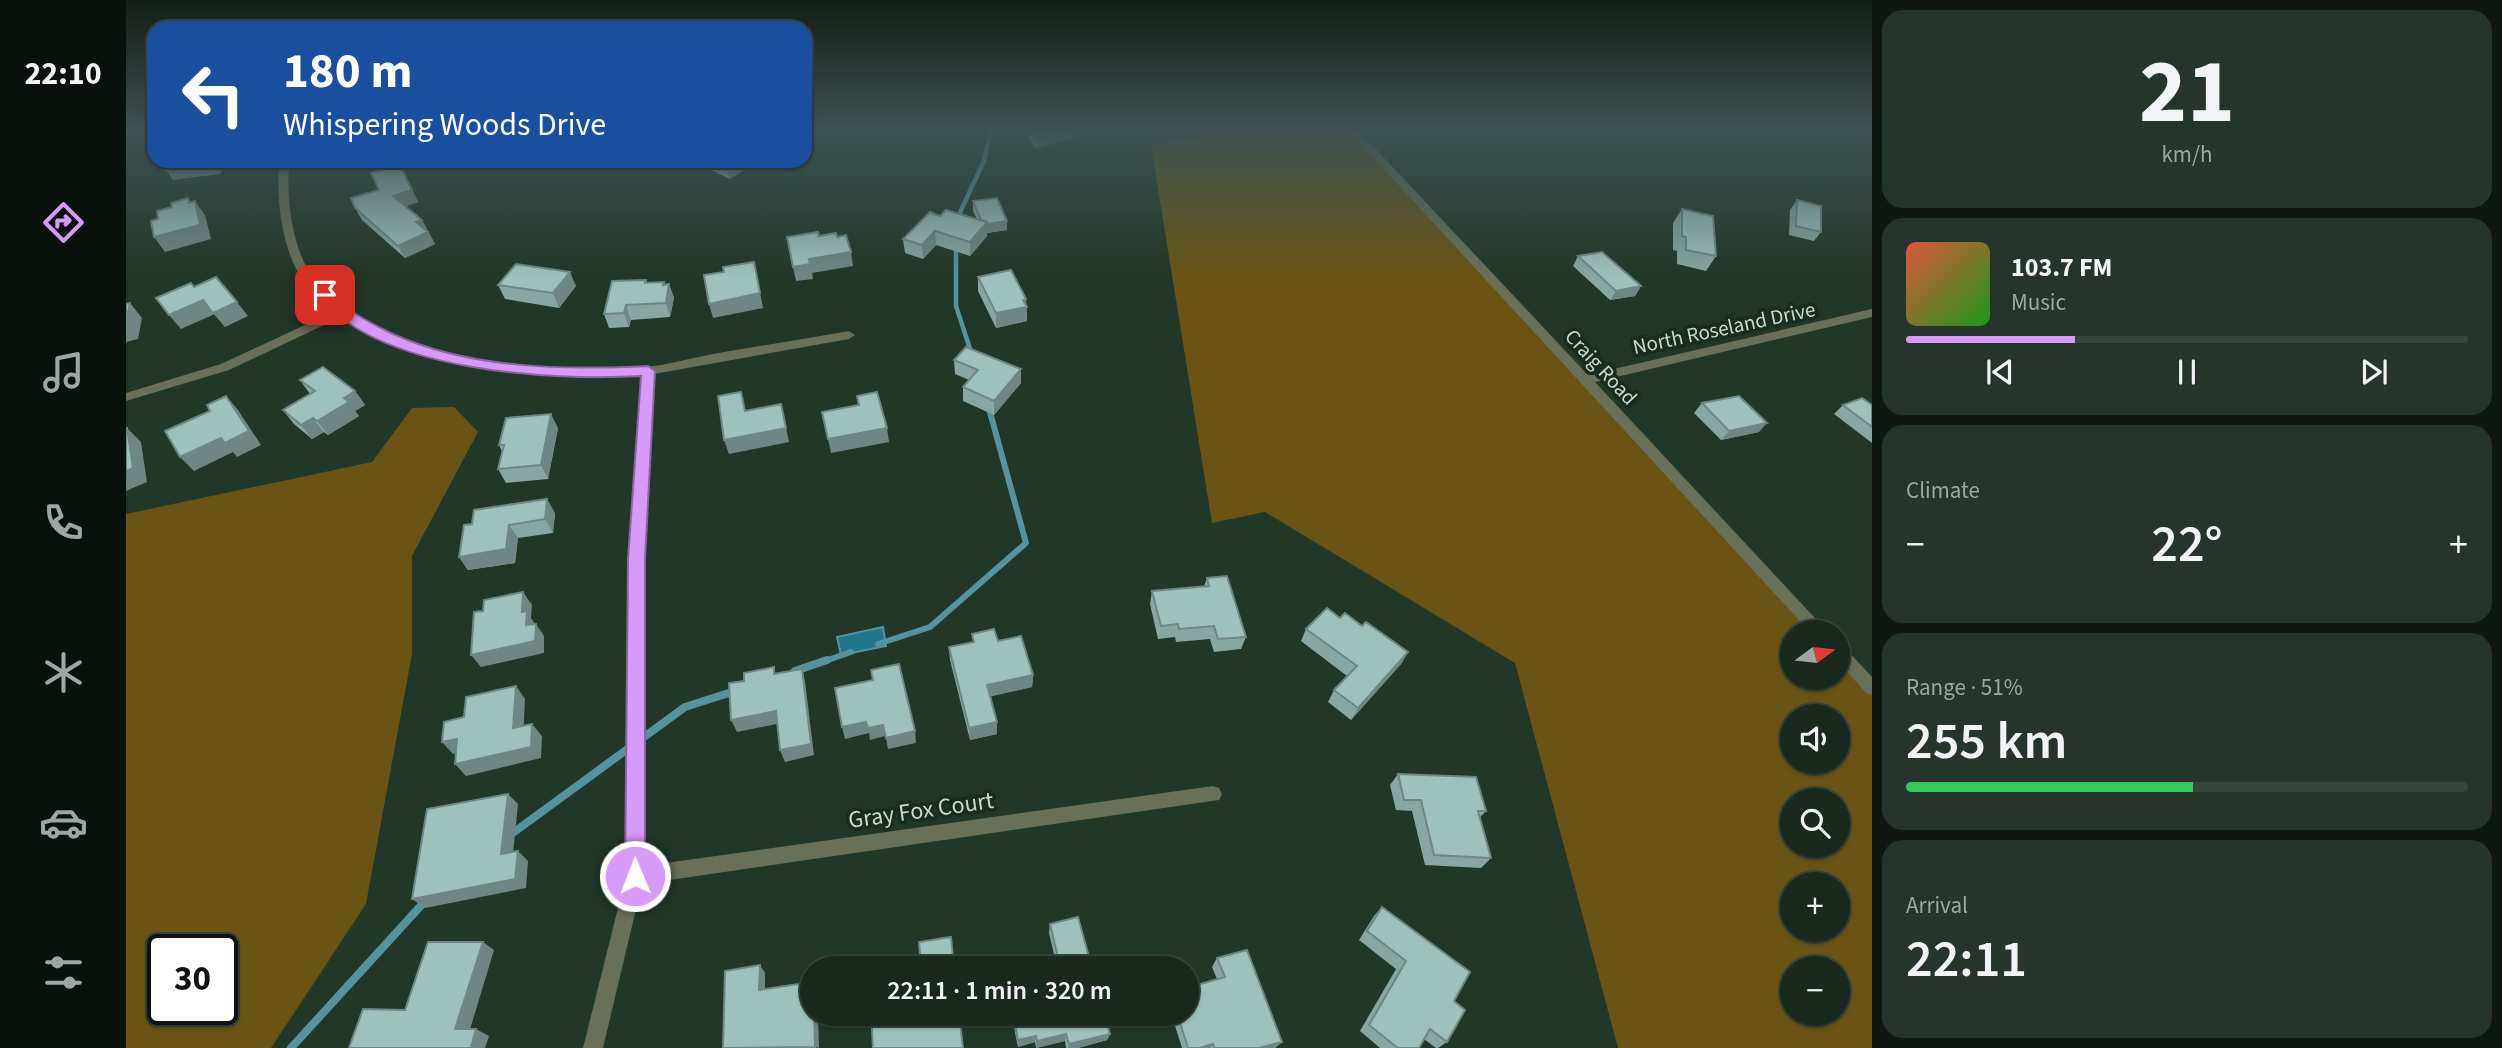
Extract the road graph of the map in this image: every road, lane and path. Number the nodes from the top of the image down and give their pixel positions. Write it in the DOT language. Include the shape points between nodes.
graph roads {
  1 [pos="282,178"];
  2 [pos="1398,178"];
  3 [pos="343,312"];
  4 [pos="1872,313"];
  5 [pos="849,335"];
  6 [pos="648,371"];
  7 [pos="1584,380"];
  8 [pos="126,397"];
  9 [pos="1809,620"];
  10 [pos="1850,664"];
  11 [pos="1872,688"];
  12 [pos="1213,794"];
  13 [pos="635,876"];
  14 [pos="593,1048"];
  1 -- 3 [label="street" via="292,243 306,277"];
  2 -- 7 [label="street, Craig Road"];
  3 -- 6 [label="street" via="387,337 466,362 539,372"];
  3 -- 8 [label="street" via="225,367"];
  4 -- 7 [label="street, North Roseland Drive"];
  5 -- 6 [label="street"];
  6 -- 13 [label="street" via="636,572"];
  7 -- 9 [label="street, Craig Road"];
  10 -- 11 [label="street"];
  12 -- 13 [label="street, Gray Fox Court"];
  13 -- 14 [label="street"];
}
